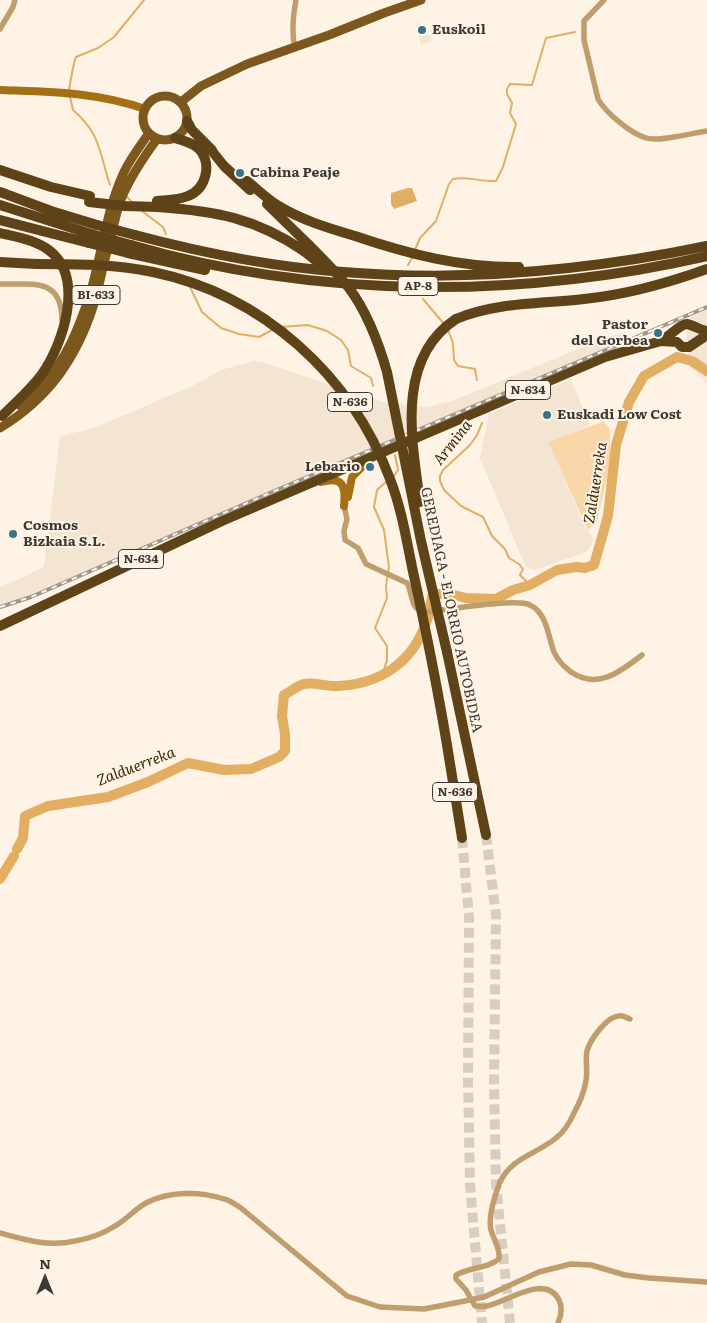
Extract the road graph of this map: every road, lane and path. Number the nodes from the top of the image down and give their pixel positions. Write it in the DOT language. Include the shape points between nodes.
graph roads {
  1 [pos="15,0"];
  2 [pos="296,0"];
  3 [pos="421,0"];
  4 [pos="604,0"];
  5 [pos="0,29"];
  6 [pos="295,48"];
  7 [pos="0,90"];
  8 [pos="181,102"];
  9 [pos="145,109"];
  10 [pos="187,121"];
  11 [pos="707,131"];
  12 [pos="148,133"];
  13 [pos="175,138"];
  14 [pos="157,139"];
  15 [pos="208,146"];
  16 [pos="231,167"];
  17 [pos="0,170"];
  18 [pos="247,181"];
  19 [pos="0,192"];
  20 [pos="157,204"];
  21 [pos="0,205"];
  22 [pos="0,220"];
  23 [pos="0,233"];
  24 [pos="92,234"];
  25 [pos="131,244"];
  26 [pos="707,246"];
  27 [pos="307,248"];
  28 [pos="707,256"];
  29 [pos="0,261"];
  30 [pos="565,268"];
  31 [pos="707,269"];
  32 [pos="0,284"];
  33 [pos="695,328"];
  34 [pos="676,331"];
  35 [pos="707,331"];
  36 [pos="61,335"];
  37 [pos="707,335"];
  38 [pos="661,341"];
  39 [pos="677,342"];
  40 [pos="696,342"];
  41 [pos="2,414"];
  42 [pos="0,428"];
  43 [pos="371,458"];
  44 [pos="283,494"];
  45 [pos="344,506"];
  46 [pos="422,541"];
  47 [pos="0,626"];
  48 [pos="642,655"];
  49 [pos="486,835"];
  50 [pos="462,838"];
  51 [pos="630,1019"];
  52 [pos="0,1233"];
  53 [pos="707,1282"];
  54 [pos="471,1300"];
  55 [pos="558,1323"];
  1 -- 5 [label="street"];
  2 -- 6 [label="street" via="292,19"];
  3 -- 6 [label="main road"];
  4 -- 11 [label="street" via="584,21 584,40 602,106 612,117 646,138"];
  6 -- 8 [label="main road" via="220,75"];
  7 -- 9 [label="street" via="78,94 112,99"];
  8 -- 9 [label="main road" via="161,96"];
  8 -- 10 [label="main road"];
  9 -- 12 [label="main road" via="143,122"];
  10 -- 13 [label="main road"];
  10 -- 15 [label="highway"];
  12 -- 14 [label="main road"];
  12 -- 41 [label="main road, BI-633" via="124,171 109,212 90,293 70,343 43,384 18,407"];
  13 -- 14 [label="main road"];
  13 -- 20 [label="highway" via="201,151 206,160 206,176 197,191"];
  14 -- 42 [label="main road, BI-633" via="134,171 121,199 94,303 76,350 49,388"];
  15 -- 16 [label="highway"];
  15 -- 27 [label="highway"];
  17 -- 20 [label="highway" via="89,199"];
  18 -- 30 [label="highway" via="276,205 302,218 413,254 447,262 488,266"];
  19 -- 24 [label="highway, AP-8" via="51,211"];
  20 -- 27 [label="highway" via="246,220"];
  21 -- 24 [label="highway, AP-8"];
  22 -- 24 [label="highway"];
  23 -- 36 [label="highway" via="34,242 58,258 67,277 69,297"];
  24 -- 25 [label="highway, AP-8, bridge"];
  24 -- 25 [label="highway, bridge"];
  25 -- 28 [label="highway, AP-8" via="218,266 272,275 389,285 504,285 563,280 617,274"];
  25 -- 30 [label="highway, AP-8" via="343,272 443,276"];
  26 -- 30 [label="highway, AP-8" via="612,264"];
  27 -- 46 [label="highway, GEREDIAGA - ELORRIO AUTOBIDEA, bridge" via="350,290 376,340 387,372"];
  29 -- 50 [label="highway, GEREDIAGA - ELORRIO AUTOBIDEA / N-636, bridge" via="115,266 188,281 261,316 294,340 342,391 367,430 390,480 406,538 423,613"];
  31 -- 46 [label="highway, bridge" via="633,291 482,310 444,327 429,344 418,368 412,405"];
  32 -- 36 [label="street" via="41,284 52,291 62,311"];
  33 -- 34 [label="highway, N-634" via="686,324"];
  33 -- 35 [label="highway, N-634"];
  33 -- 40 [label="highway"];
  34 -- 38 [label="highway, N-634"];
  34 -- 39 [label="highway"];
  36 -- 41 [label="highway" via="41,375"];
  37 -- 40 [label="highway"];
  38 -- 39 [label="highway, N-634"];
  38 -- 43 [label="highway, N-634" via="605,357"];
  39 -- 40 [label="highway, N-634" via="686,347"];
  43 -- 44 [label="highway, N-634"];
  43 -- 45 [label="street" via="352,477"];
  44 -- 45 [label="street" via="334,480 344,488"];
  44 -- 47 [label="highway, N-634"];
  45 -- 48 [label="street" via="347,518 345,540 358,548 366,564 409,584 418,611 529,604 543,619 554,651 564,667 590,680 600,680 624,669"];
  46 -- 49 [label="highway, GEREDIAGA - ELORRIO AUTOBIDEA / N-636, bridge"];
  51 -- 54 [label="street" via="620,1015 612,1018 591,1041 586,1053 586,1083 564,1132 524,1156 501,1180 490,1226 500,1251 499,1259 493,1264 456,1275"];
  52 -- 54 [label="street" via="48,1244 75,1241 114,1227 160,1197 193,1193 226,1199 241,1208 347,1296 380,1307 424,1309"];
  53 -- 54 [label="street" via="633,1276 591,1264 571,1264 539,1272"];
  54 -- 55 [label="street" via="475,1306 486,1306 544,1288 554,1293 560,1302 562,1315"];
}
